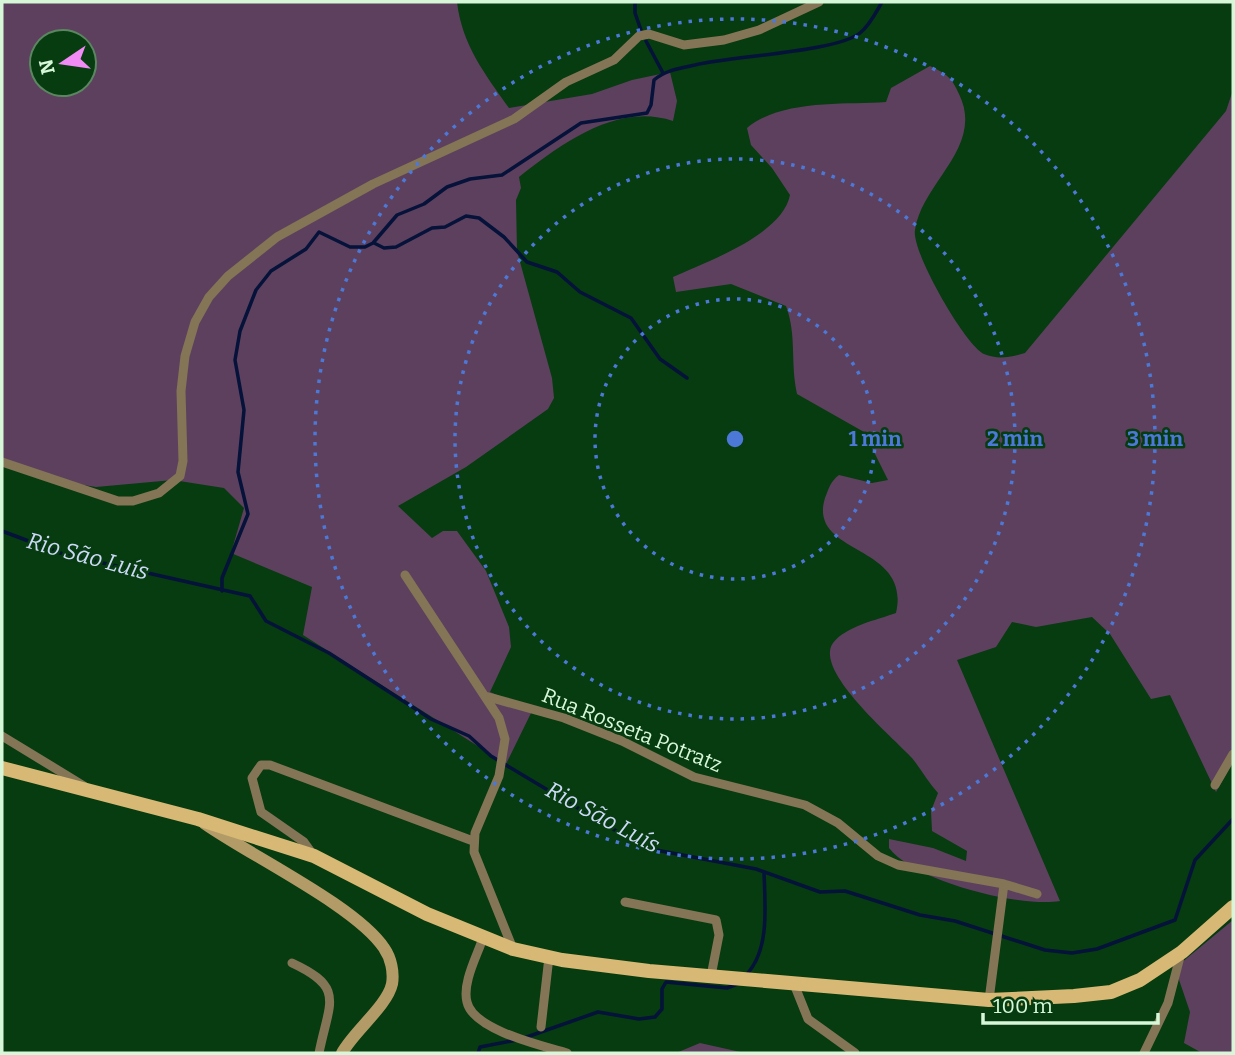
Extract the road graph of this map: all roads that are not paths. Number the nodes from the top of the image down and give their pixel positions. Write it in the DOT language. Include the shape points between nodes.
graph roads {
  1 [pos="819,2"];
  2 [pos="2,462"];
  3 [pos="405,575"];
  4 [pos="485,696"];
  5 [pos="2,736"];
  6 [pos="1233,754"];
  7 [pos="2,768"];
  8 [pos="1215,785"];
  9 [pos="93,791"];
  10 [pos="198,819"];
  11 [pos="473,841"];
  12 [pos="314,856"];
  13 [pos="1004,884"];
  14 [pos="1037,894"];
  15 [pos="625,902"];
  16 [pos="1233,907"];
  17 [pos="482,938"];
  18 [pos="513,949"];
  19 [pos="1182,951"];
  20 [pos="549,957"];
  21 [pos="292,963"];
  22 [pos="711,976"];
  23 [pos="794,984"];
  24 [pos="989,1000"];
  25 [pos="541,1027"];
  26 [pos="319,1053"];
  27 [pos="342,1053"];
  28 [pos="567,1053"];
  29 [pos="855,1053"];
  30 [pos="1144,1053"];
  1 -- 2 [label="street" via="759,30 724,40 684,45 649,34 639,36 614,61 566,82 514,119 373,184 277,237 228,276 209,296 195,322 181,391 180,476 159,493 118,501"];
  3 -- 4 [label="street"];
  4 -- 11 [label="street" via="505,739 499,776"];
  4 -- 13 [label="street, Rua Rosseta Potratz" via="564,718 694,777 805,805 898,865"];
  5 -- 9 [label="street"];
  6 -- 8 [label="street"];
  7 -- 9 [label="main road"];
  9 -- 10 [label="main road"];
  10 -- 12 [label="main road"];
  10 -- 27 [label="street" via="339,908 383,947 392,969 391,988"];
  11 -- 12 [label="street" via="270,765 257,768 252,784 261,812 304,842"];
  11 -- 18 [label="street" via="478,865"];
  12 -- 17 [label="main road"];
  13 -- 14 [label="street, Rua Rosseta Potratz"];
  13 -- 24 [label="street"];
  15 -- 22 [label="street" via="716,920 719,935"];
  16 -- 19 [label="main road"];
  17 -- 18 [label="main road"];
  17 -- 28 [label="street" via="467,986 470,1010 511,1036"];
  18 -- 20 [label="main road"];
  19 -- 24 [label="main road" via="1140,980 1111,992"];
  19 -- 30 [label="street" via="1168,1003"];
  20 -- 22 [label="main road"];
  20 -- 25 [label="street"];
  21 -- 26 [label="street" via="319,976 328,987"];
  22 -- 23 [label="main road"];
  23 -- 24 [label="main road"];
  23 -- 29 [label="street" via="808,1019"];
}
